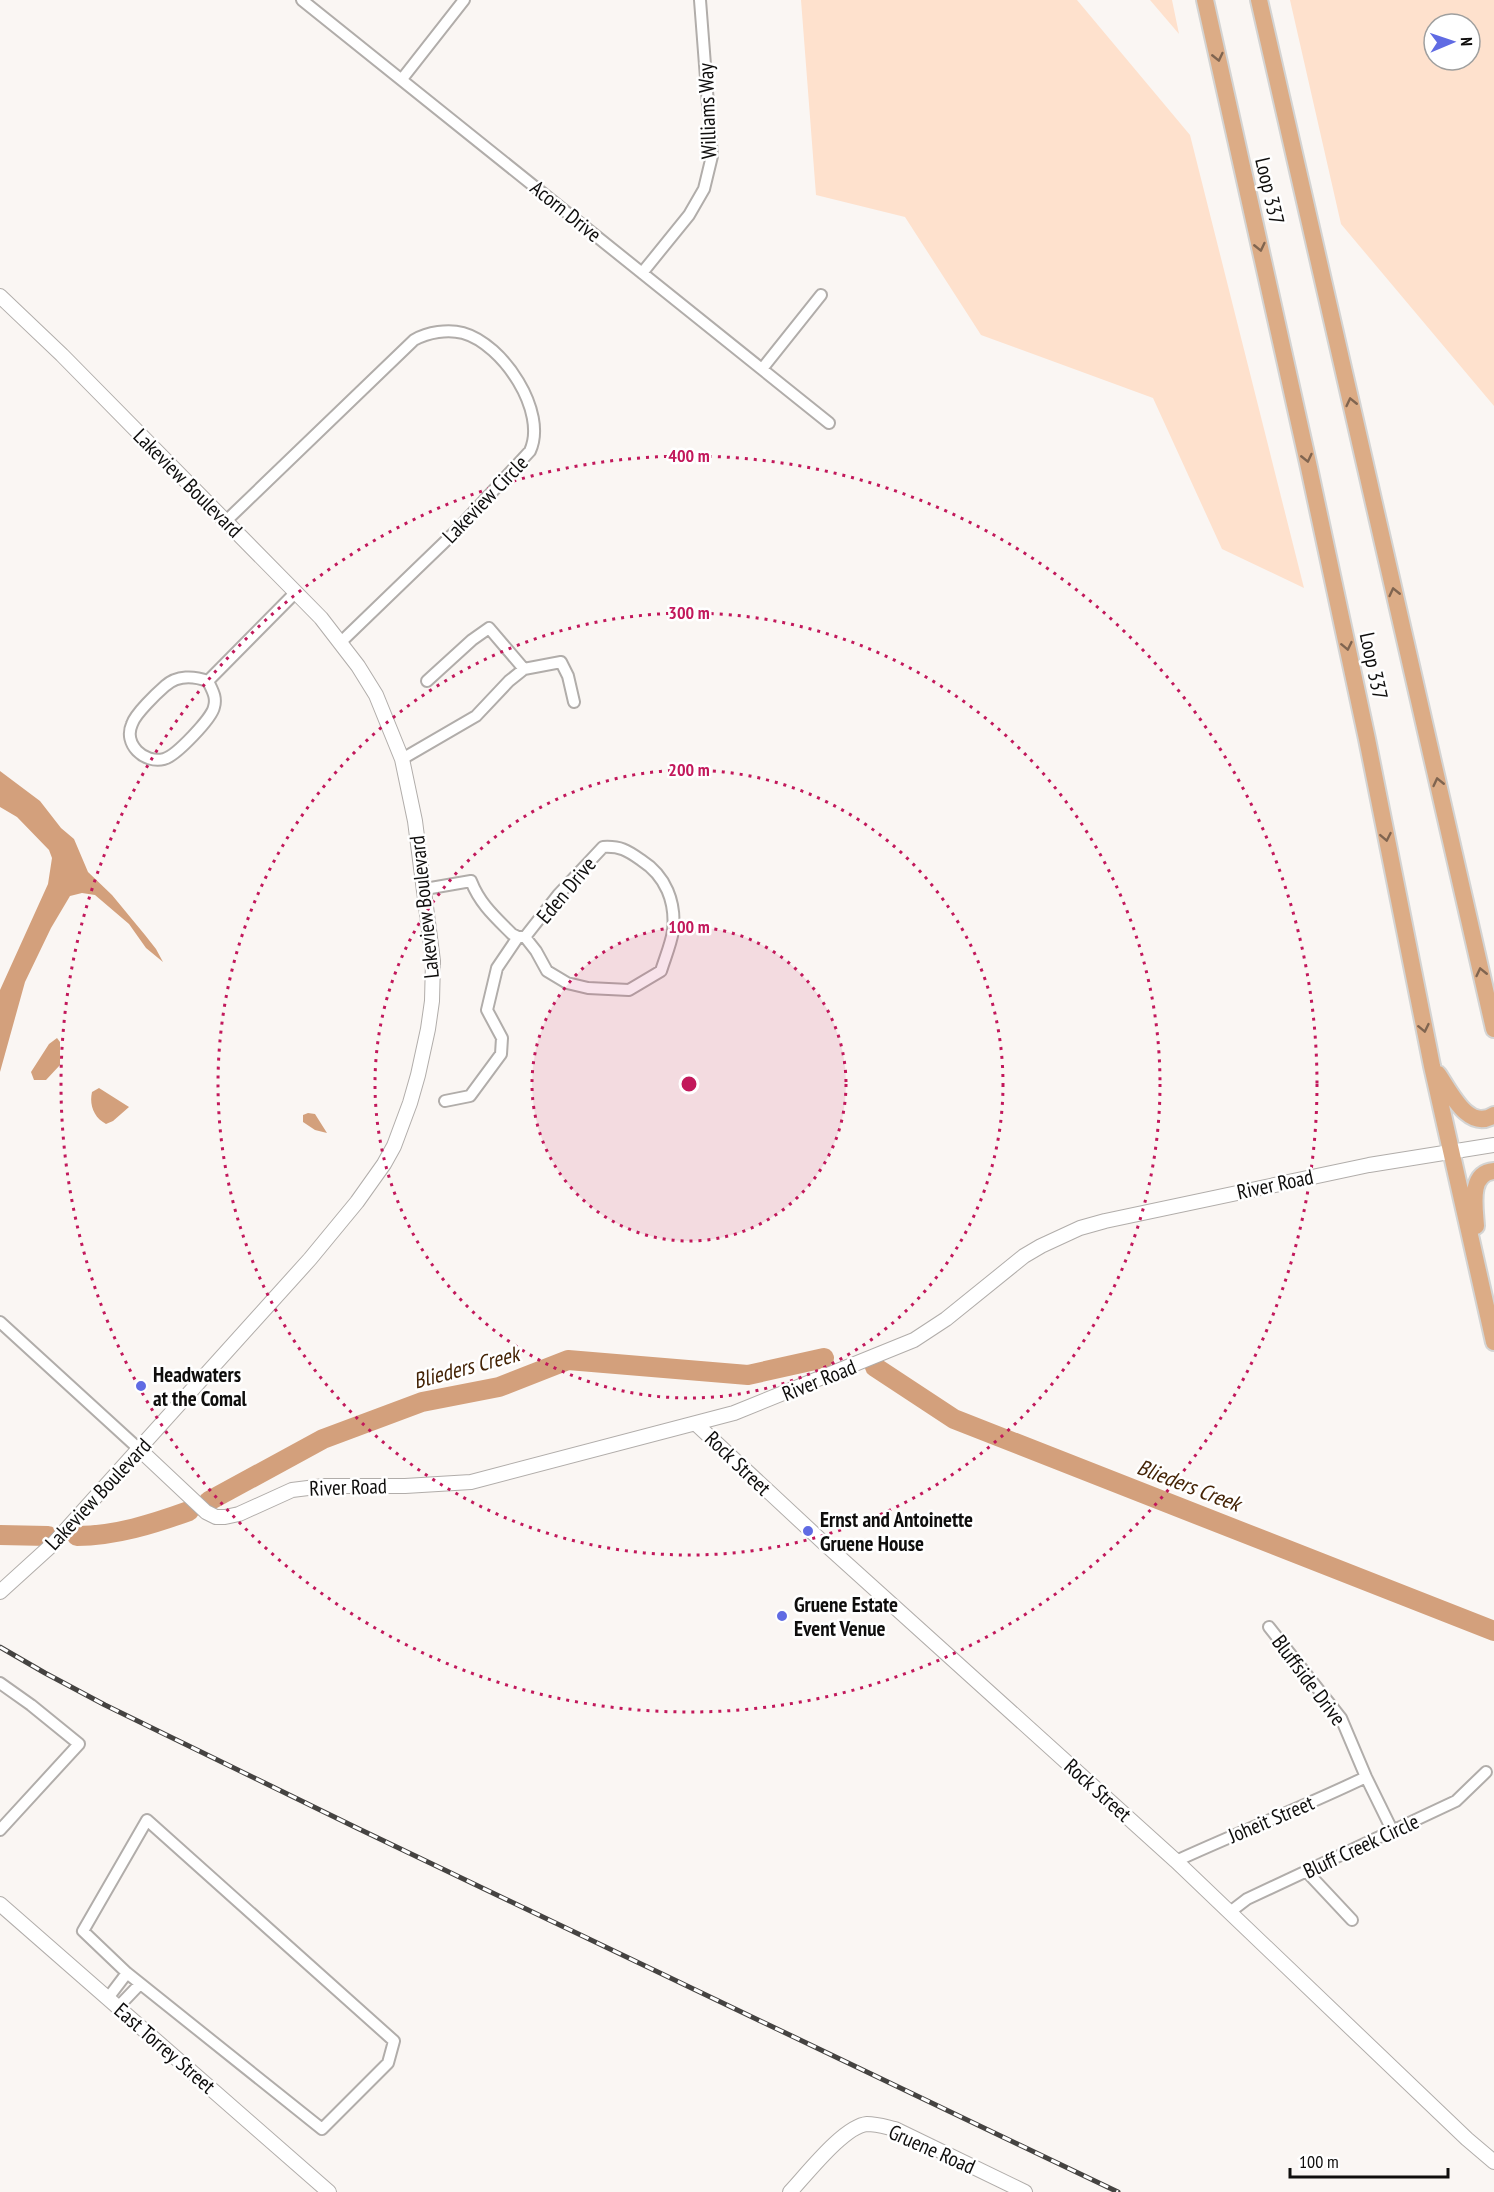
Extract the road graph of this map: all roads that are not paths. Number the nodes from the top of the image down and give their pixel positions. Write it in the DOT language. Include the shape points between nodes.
graph roads {
  1 [pos="302,0"];
  2 [pos="464,0"];
  3 [pos="700,0"];
  4 [pos="1205,0"];
  5 [pos="1259,0"];
  6 [pos="402,79"];
  7 [pos="642,273"];
  8 [pos="821,295"];
  9 [pos="0,296"];
  10 [pos="762,369"];
  11 [pos="829,423"];
  12 [pos="226,521"];
  13 [pos="296,592"];
  14 [pos="341,642"];
  15 [pos="524,669"];
  16 [pos="208,681"];
  17 [pos="427,681"];
  18 [pos="574,702"];
  19 [pos="402,759"];
  20 [pos="425,889"];
  21 [pos="521,937"];
  22 [pos="1494,1029"];
  23 [pos="1432,1066"];
  24 [pos="445,1101"];
  25 [pos="1494,1115"];
  26 [pos="1494,1145"];
  27 [pos="1452,1151"];
  28 [pos="1494,1171"];
  29 [pos="1478,1275"];
  30 [pos="0,1322"];
  31 [pos="1494,1342"];
  32 [pos="696,1424"];
  33 [pos="139,1449"];
  34 [pos="0,1592"];
  35 [pos="1269,1627"];
  36 [pos="0,1683"];
  37 [pos="1486,1772"];
  38 [pos="1366,1777"];
  39 [pos="0,1830"];
  40 [pos="1394,1832"];
  41 [pos="1176,1861"];
  42 [pos="1307,1872"];
  43 [pos="0,1904"];
  44 [pos="1230,1912"];
  45 [pos="1352,1920"];
  46 [pos="127,1973"];
  47 [pos="140,1984"];
  48 [pos="113,2003"];
  49 [pos="1494,2162"];
  50 [pos="329,2192"];
  51 [pos="789,2192"];
  52 [pos="1025,2192"];
  1 -- 6 [label="street, Acorn Drive"];
  2 -- 6 [label="street"];
  3 -- 7 [label="street, Williams Way" via="712,156 704,189 689,215"];
  4 -- 23 [label="main road, Loop 337, one-way" via="1335,589"];
  22 -- 5 [label="main road, Loop 337, one-way"];
  6 -- 7 [label="street, Acorn Drive"];
  7 -- 10 [label="street, Acorn Drive"];
  8 -- 10 [label="street"];
  9 -- 12 [label="street, Lakeview Boulevard"];
  10 -- 11 [label="street, Acorn Drive"];
  12 -- 13 [label="street, Lakeview Boulevard"];
  12 -- 14 [label="street, Lakeview Circle" via="414,340 442,332 465,333 495,353 528,399 535,436 530,451 456,531"];
  13 -- 14 [label="street, Lakeview Boulevard"];
  13 -- 16 [label="street"];
  14 -- 19 [label="street, Lakeview Boulevard" via="376,695"];
  15 -- 17 [label="street" via="489,628"];
  15 -- 18 [label="street" via="561,662"];
  15 -- 19 [label="street" via="476,716"];
  16 -- 16 [label="street" via="198,677 175,679 165,685 132,722 129,732 141,756 152,760 176,754 213,711 215,695"];
  19 -- 20 [label="street, Lakeview Boulevard"];
  20 -- 21 [label="street, Eden Drive" via="471,881 484,907"];
  20 -- 33 [label="street, Lakeview Boulevard" via="433,961 432,1001 418,1075 394,1146 368,1188 310,1259"];
  21 -- 21 [label="street, Eden Drive" via="536,951 546,971 567,983 629,990 661,971 673,931 671,896 648,864 617,846 603,847"];
  21 -- 24 [label="street, Eden Drive" via="497,968 487,1010 502,1038 501,1054 470,1096"];
  23 -- 25 [label="main road" via="1468,1115 1481,1119"];
  23 -- 27 [label="main road, Loop 337"];
  26 -- 27 [label="street, River Road"];
  27 -- 29 [label="main road, Loop 337"];
  27 -- 32 [label="street, River Road" via="1369,1165 1080,1228 1024,1256 914,1340 748,1409"];
  28 -- 29 [label="main road" via="1481,1176 1476,1184"];
  29 -- 31 [label="main road, Loop 337"];
  30 -- 33 [label="street"];
  32 -- 33 [label="street, River Road" via="471,1482 292,1490 225,1517 206,1512"];
  32 -- 41 [label="street, Rock Street"];
  33 -- 34 [label="street, Lakeview Boulevard" via="54,1543"];
  35 -- 38 [label="street, Bluffside Drive" via="1341,1718"];
  36 -- 39 [label="street" via="79,1744"];
  37 -- 40 [label="street, Bluff Creek Circle" via="1456,1801"];
  38 -- 40 [label="street, Bluffside Drive"];
  38 -- 41 [label="street, Joheit Street"];
  40 -- 42 [label="street, Bluff Creek Circle"];
  41 -- 44 [label="street, Rock Street"];
  42 -- 44 [label="street, Bluff Creek Circle" via="1247,1899"];
  42 -- 45 [label="street"];
  43 -- 48 [label="street, East Torrey Street"];
  44 -- 49 [label="street, Rock Street"];
  46 -- 47 [label="street"];
  46 -- 47 [label="street" via="83,1931 147,1820 394,2041 388,2063 322,2129"];
  46 -- 48 [label="street"];
  47 -- 48 [label="street"];
  48 -- 50 [label="street, East Torrey Street"];
  51 -- 52 [label="street, Gruene Road" via="835,2142 864,2124 895,2129"];
}
